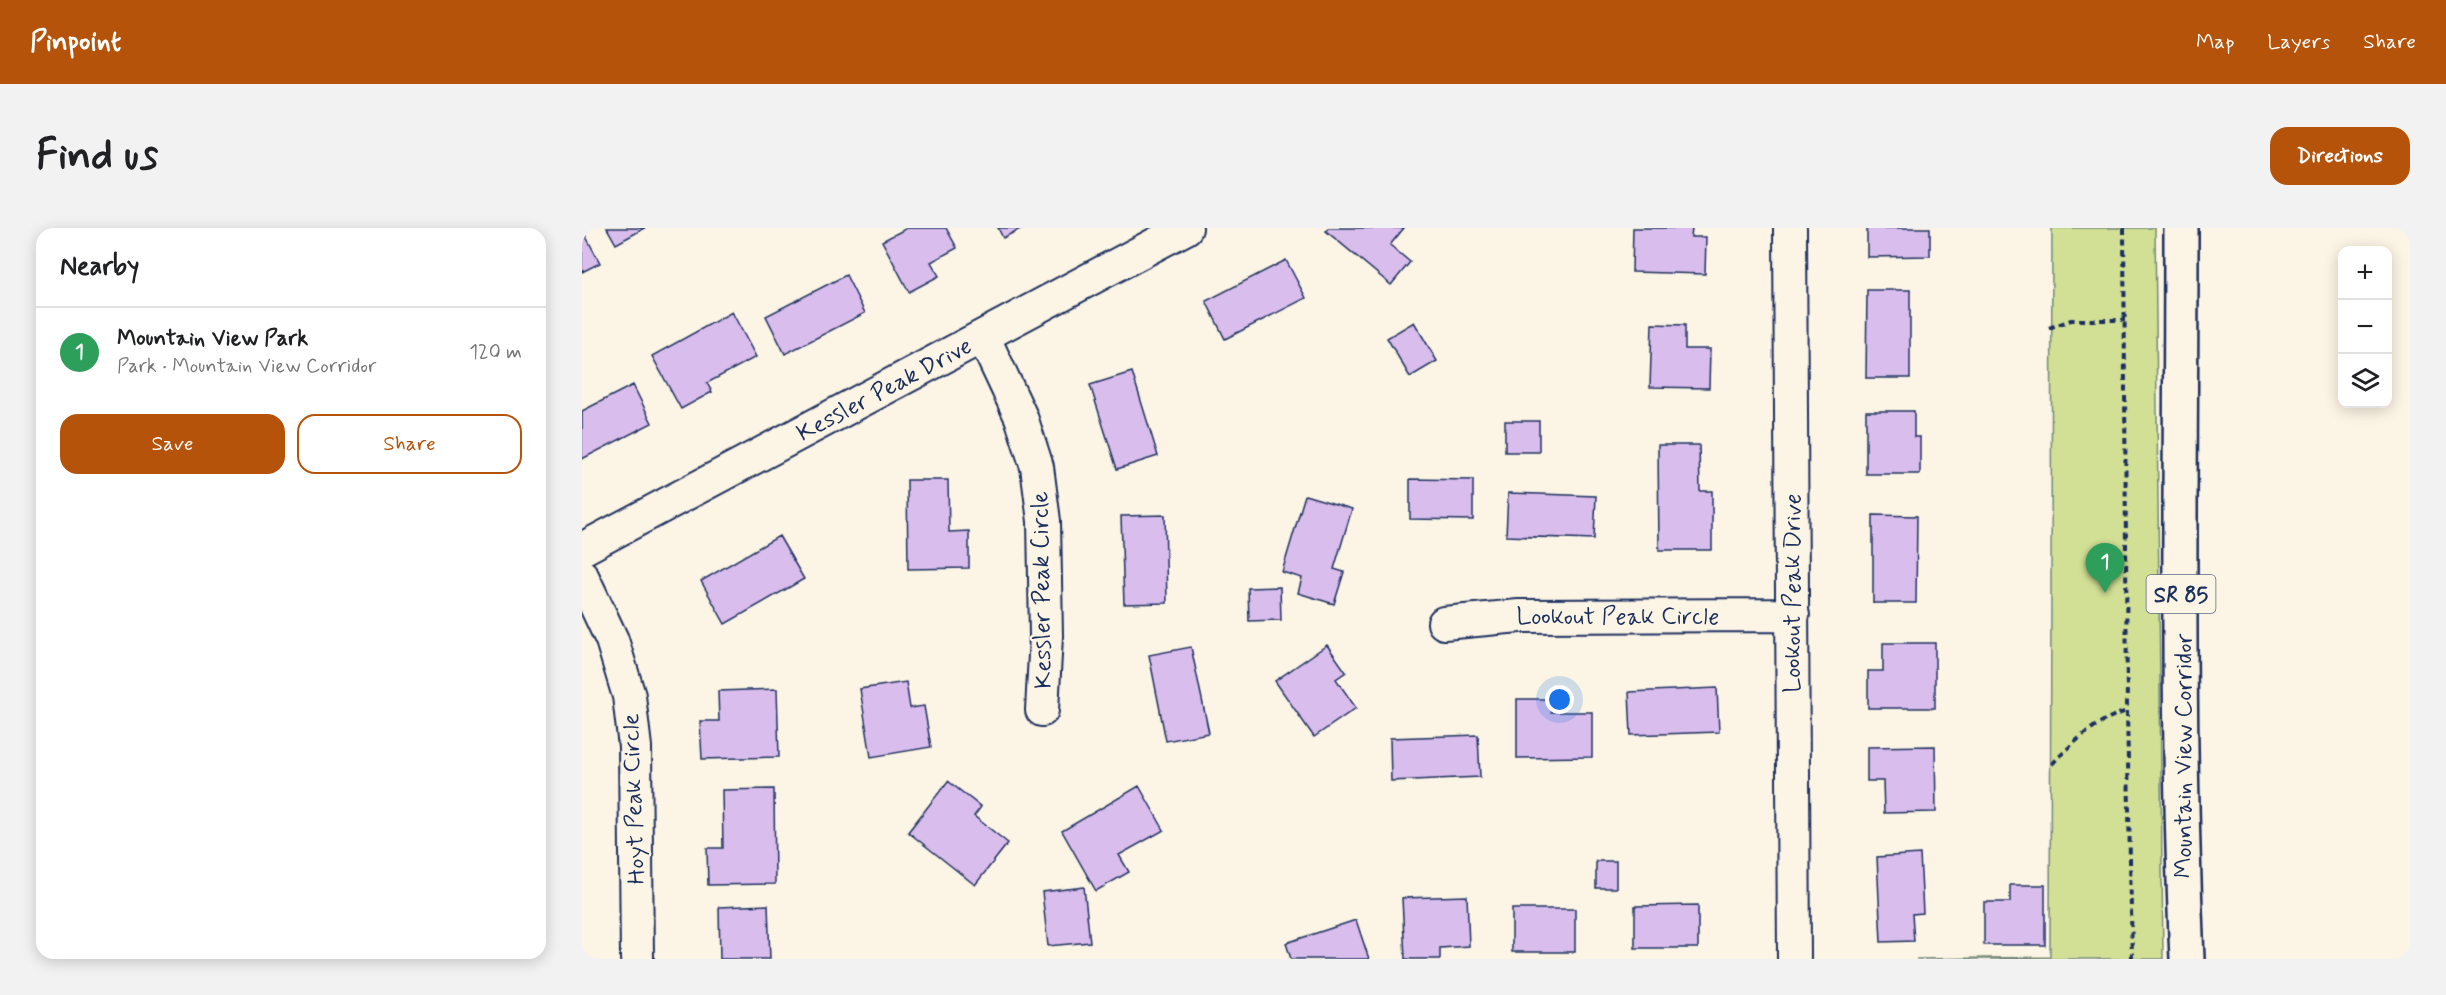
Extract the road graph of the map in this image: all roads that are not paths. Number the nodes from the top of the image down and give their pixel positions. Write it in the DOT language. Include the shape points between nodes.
graph roads {
  1 [pos="1186,228"];
  2 [pos="1790,228"];
  3 [pos="2181,228"];
  4 [pos="983,336"];
  5 [pos="582,549"];
  6 [pos="582,576"];
  7 [pos="1792,615"];
  8 [pos="1444,623"];
  9 [pos="1042,710"];
  10 [pos="637,959"];
  11 [pos="1794,959"];
  12 [pos="2187,959"];
  1 -- 4 [label="street, Kessler Peak Drive"];
  2 -- 7 [label="street, Lookout Peak Drive"];
  3 -- 12 [label="highway, Mountain View Corridor / SR 85" via="2181,675"];
  4 -- 5 [label="street, Kessler Peak Drive"];
  4 -- 9 [label="street, Kessler Peak Circle" via="1021,417 1037,467 1044,521 1046,636"];
  6 -- 10 [label="street, Hoyt Peak Circle" via="612,640 629,696 634,747"];
  7 -- 8 [label="street, Lookout Peak Circle" via="1520,616"];
  7 -- 11 [label="street, Lookout Peak Drive"];
}
